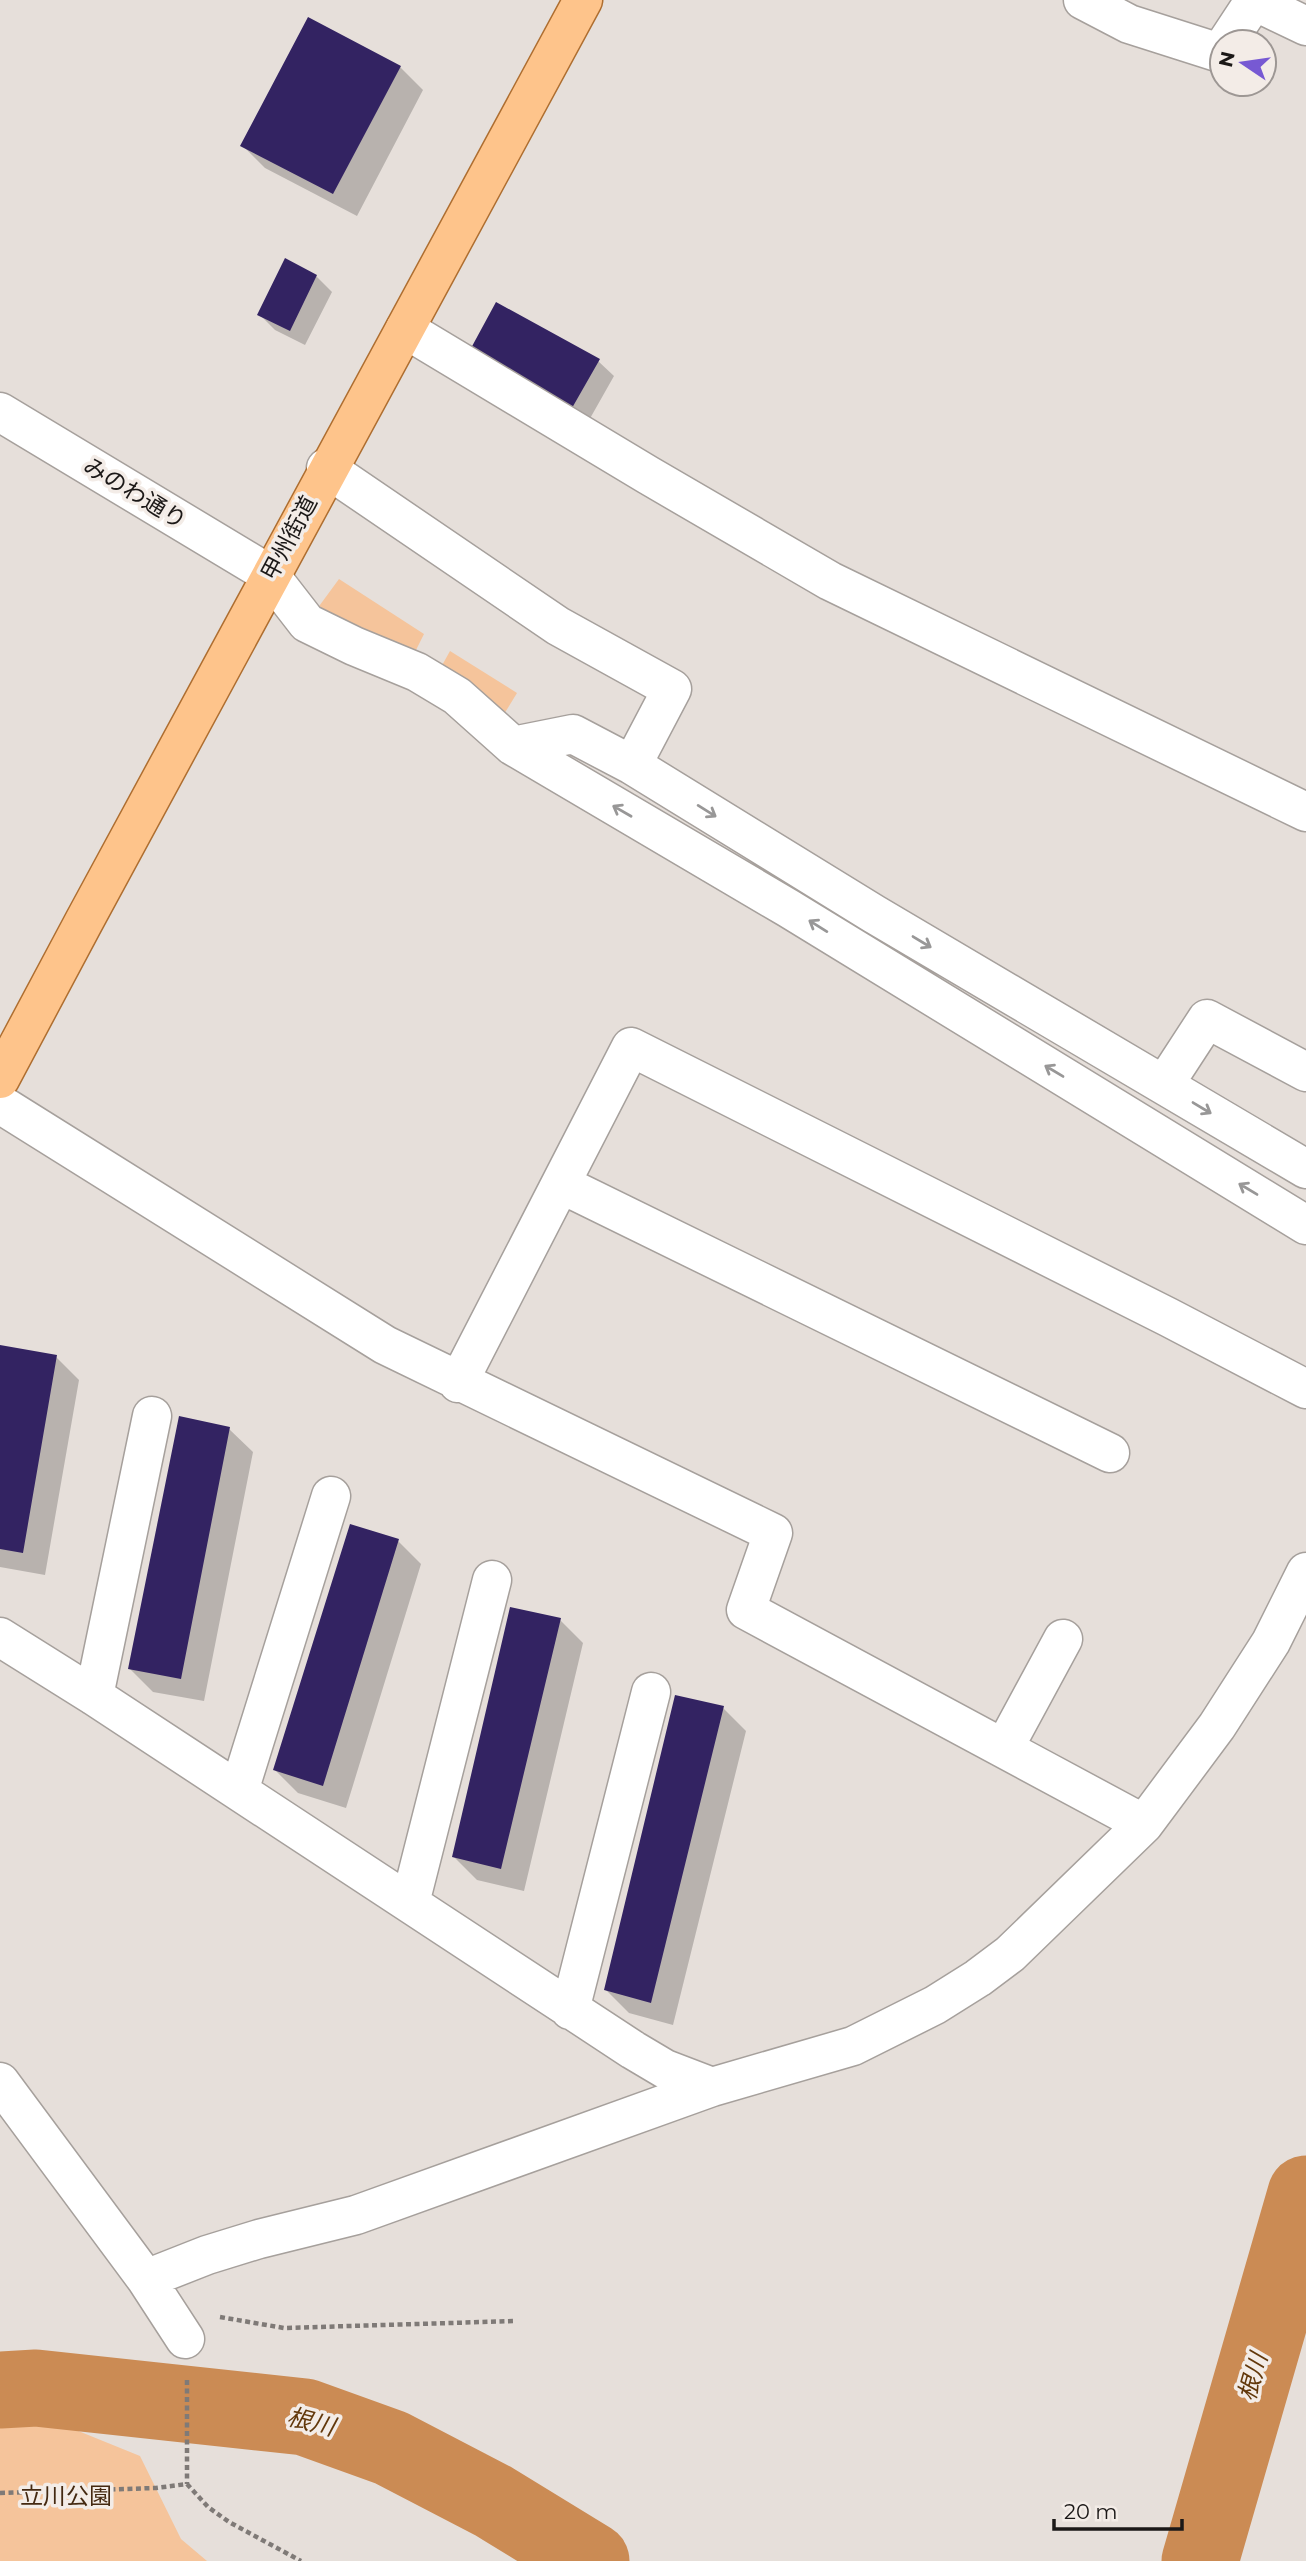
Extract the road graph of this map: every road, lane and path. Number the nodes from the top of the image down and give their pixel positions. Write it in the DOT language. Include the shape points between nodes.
graph roads {
  1 [pos="583,0"];
  2 [pos="1083,0"];
  3 [pos="1306,26"];
  4 [pos="1236,28"];
  5 [pos="1208,49"];
  6 [pos="405,329"];
  7 [pos="0,412"];
  8 [pos="326,468"];
  9 [pos="269,574"];
  10 [pos="513,746"];
  11 [pos="632,765"];
  12 [pos="1306,812"];
  13 [pos="874,914"];
  14 [pos="853,948"];
  15 [pos="1306,1072"];
  16 [pos="0,1079"];
  17 [pos="1164,1085"];
  18 [pos="0,1104"];
  19 [pos="1306,1169"];
  20 [pos="561,1184"];
  21 [pos="1306,1225"];
  22 [pos="458,1382"];
  23 [pos="1306,1389"];
  24 [pos="152,1416"];
  25 [pos="1110,1453"];
  26 [pos="331,1496"];
  27 [pos="1306,1572"];
  28 [pos="492,1580"];
  29 [pos="0,1637"];
  30 [pos="1063,1639"];
  31 [pos="650,1692"];
  32 [pos="93,1696"];
  33 [pos="1004,1748"];
  34 [pos="239,1791"];
  35 [pos="1144,1824"];
  36 [pos="410,1903"];
  37 [pos="570,2010"];
  38 [pos="0,2082"];
  39 [pos="712,2087"];
  40 [pos="146,2278"];
  41 [pos="516,2321"];
  42 [pos="181,2342"];
  43 [pos="187,2484"];
  44 [pos="0,2493"];
  45 [pos="301,2561"];
  1 -- 6 [label="main road, 甲州街道"];
  2 -- 5 [label="street" via="1129,24"];
  3 -- 4 [label="street" via="1254,1"];
  6 -- 8 [label="main road, 甲州街道"];
  6 -- 12 [label="street" via="830,581"];
  7 -- 9 [label="street, みのわ通り"];
  8 -- 9 [label="main road, 甲州街道"];
  8 -- 11 [label="street" via="558,626 672,689"];
  9 -- 10 [label="street" via="307,622 417,672 457,696"];
  9 -- 16 [label="main road, 甲州街道"];
  10 -- 11 [label="street" via="573,734"];
  14 -- 10 [label="street, one-way"];
  11 -- 13 [label="street, one-way"];
  13 -- 14 [label="street"];
  13 -- 17 [label="street, one-way"];
  21 -- 14 [label="street, one-way"];
  15 -- 17 [label="street" via="1207,1019"];
  17 -- 19 [label="street, one-way"];
  18 -- 22 [label="street" via="385,1345"];
  20 -- 22 [label="street"];
  20 -- 23 [label="street" via="631,1047"];
  20 -- 25 [label="street"];
  22 -- 33 [label="street" via="773,1533 746,1610"];
  24 -- 32 [label="street"];
  26 -- 34 [label="street"];
  27 -- 35 [label="street" via="1271,1642 1217,1726"];
  28 -- 36 [label="street"];
  29 -- 32 [label="street"];
  30 -- 33 [label="street"];
  31 -- 37 [label="street"];
  32 -- 34 [label="street"];
  33 -- 35 [label="street"];
  34 -- 36 [label="street"];
  35 -- 39 [label="street" via="1010,1954 935,2005 853,2046"];
  36 -- 37 [label="street"];
  37 -- 39 [label="street" via="665,2069"];
  38 -- 40 [label="street"];
  39 -- 40 [label="street" via="356,2215 258,2239"];
  40 -- 42 [label="street"];
  41 -- 42 [label="path" via="284,2328 216,2317"];
  42 -- 43 [label="path"];
  43 -- 44 [label="path"];
  43 -- 45 [label="path" via="229,2522"];
}
